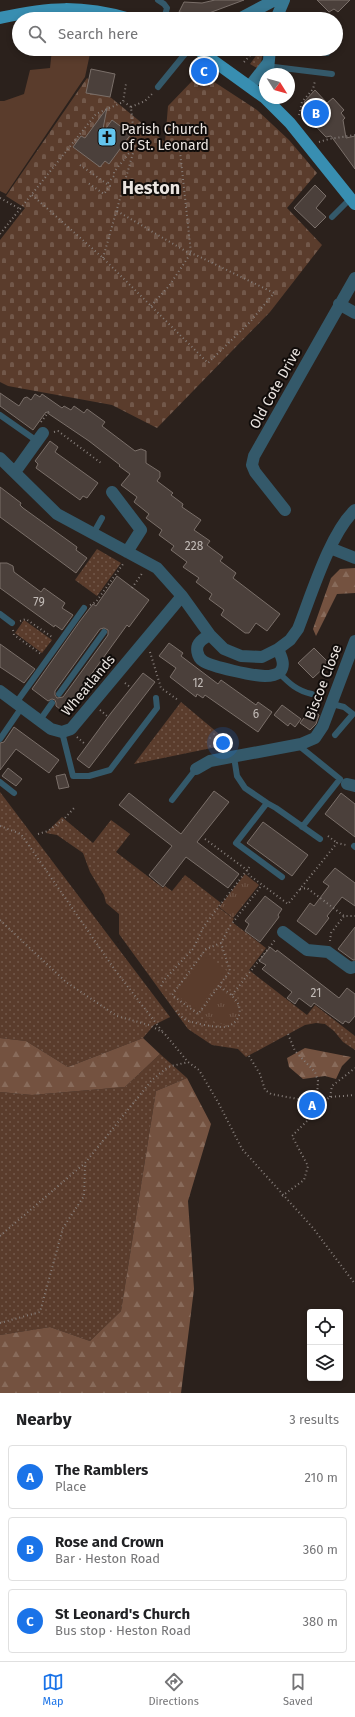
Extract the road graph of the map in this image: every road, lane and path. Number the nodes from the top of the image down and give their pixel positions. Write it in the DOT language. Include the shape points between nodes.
graph roads {
  1 [pos="158,0"];
  2 [pos="275,0"];
  3 [pos="284,0"];
  4 [pos="98,6"];
  5 [pos="24,12"];
  6 [pos="113,12"];
  7 [pos="166,12"];
  8 [pos="252,12"];
  9 [pos="279,12"];
  10 [pos="12,15"];
  11 [pos="0,18"];
  12 [pos="183,56"];
  13 [pos="207,56"];
  14 [pos="250,56"];
  15 [pos="269,56"];
  16 [pos="244,62"];
  17 [pos="267,67"];
  18 [pos="316,72"];
  19 [pos="332,74"];
  20 [pos="126,84"];
  21 [pos="250,86"];
  22 [pos="158,87"];
  23 [pos="259,92"];
  24 [pos="123,102"];
  25 [pos="273,104"];
  26 [pos="131,107"];
  27 [pos="290,123"];
  28 [pos="355,135"];
  29 [pos="179,142"];
  30 [pos="135,146"];
  31 [pos="309,146"];
  32 [pos="80,165"];
  33 [pos="88,183"];
  34 [pos="108,183"];
  35 [pos="32,195"];
  36 [pos="0,198"];
  37 [pos="353,201"];
  38 [pos="20,209"];
  39 [pos="117,211"];
  40 [pos="332,217"];
  41 [pos="0,234"];
  42 [pos="191,253"];
  43 [pos="103,258"];
  44 [pos="355,278"];
  45 [pos="339,304"];
  46 [pos="151,306"];
  47 [pos="355,313"];
  48 [pos="0,415"];
  49 [pos="40,437"];
  50 [pos="0,458"];
  51 [pos="101,463"];
  52 [pos="15,472"];
  53 [pos="112,492"];
  54 [pos="286,510"];
  55 [pos="355,510"];
  56 [pos="102,518"];
  57 [pos="93,534"];
  58 [pos="330,548"];
  59 [pos="129,553"];
  60 [pos="355,558"];
  61 [pos="150,564"];
  62 [pos="132,588"];
  63 [pos="182,596"];
  64 [pos="84,608"];
  65 [pos="0,614"];
  66 [pos="12,622"];
  67 [pos="104,632"];
  68 [pos="210,635"];
  69 [pos="59,642"];
  70 [pos="143,642"];
  71 [pos="354,644"];
  72 [pos="278,649"];
  73 [pos="48,659"];
  74 [pos="279,672"];
  75 [pos="0,691"];
  76 [pos="59,694"];
  77 [pos="312,694"];
  78 [pos="156,698"];
  79 [pos="178,700"];
  80 [pos="52,703"];
  81 [pos="332,704"];
  82 [pos="19,705"];
  83 [pos="40,720"];
  84 [pos="62,732"];
  85 [pos="335,736"];
  86 [pos="0,739"];
  87 [pos="297,744"];
  88 [pos="234,757"];
  89 [pos="196,769"];
  90 [pos="0,782"];
  91 [pos="347,783"];
  92 [pos="14,793"];
  93 [pos="172,800"];
  94 [pos="267,803"];
  95 [pos="75,807"];
  96 [pos="0,826"];
  97 [pos="302,827"];
  98 [pos="38,834"];
  99 [pos="327,836"];
  100 [pos="205,839"];
  101 [pos="320,839"];
  102 [pos="337,843"];
  103 [pos="355,847"];
  104 [pos="248,870"];
  105 [pos="282,877"];
  106 [pos="262,885"];
  107 [pos="300,889"];
  108 [pos="344,916"];
  109 [pos="355,916"];
  110 [pos="0,920"];
  111 [pos="283,932"];
  112 [pos="221,943"];
  113 [pos="328,952"];
  114 [pos="355,967"];
  115 [pos="161,986"];
  116 [pos="219,986"];
  117 [pos="232,995"];
  118 [pos="176,1011"];
  119 [pos="164,1033"];
  120 [pos="288,1034"];
  121 [pos="249,1056"];
  122 [pos="188,1062"];
  123 [pos="355,1068"];
  124 [pos="355,1095"];
  125 [pos="330,1097"];
  126 [pos="321,1103"];
  127 [pos="310,1117"];
  128 [pos="85,1163"];
  129 [pos="282,1196"];
  130 [pos="0,1236"];
  131 [pos="355,1284"];
  132 [pos="0,1323"];
  1 -- 7 [label="lane" via="167,8"];
  2 -- 8 [label="street"];
  3 -- 9 [label="street"];
  4 -- 5 [label="main road"];
  4 -- 6 [label="main road"];
  10 -- 11 [label="main road"];
  12 -- 22 [label="lane"];
  13 -- 21 [label="main road"];
  14 -- 16 [label="path"];
  15 -- 17 [label="street"];
  17 -- 18 [label="lane"];
  17 -- 21 [label="street"];
  18 -- 19 [label="lane"];
  18 -- 27 [label="path" via="313,89 302,102 300,114"];
  20 -- 24 [label="path"];
  21 -- 23 [label="main road"];
  22 -- 26 [label="path" via="145,101"];
  24 -- 26 [label="path"];
  24 -- 35 [label="path" via="96,114"];
  25 -- 27 [label="main road"];
  26 -- 30 [label="path"];
  27 -- 31 [label="main road"];
  28 -- 31 [label="path" via="329,139"];
  29 -- 42 [label="path"];
  30 -- 34 [label="path"];
  30 -- 39 [label="path"];
  31 -- 37 [label="main road"];
  32 -- 34 [label="path"];
  33 -- 34 [label="path" via="104,194 110,186"];
  35 -- 38 [label="path"];
  35 -- 43 [label="path"];
  36 -- 38 [label="path"];
  37 -- 40 [label="lane"];
  38 -- 41 [label="path"];
  39 -- 42 [label="path"];
  39 -- 43 [label="path"];
  42 -- 46 [label="path" via="169,286"];
  42 -- 46 [label="path" via="274,293 250,322 208,363"];
  43 -- 46 [label="path"];
  44 -- 45 [label="street, Old Cote Drive"];
  45 -- 47 [label="street"];
  45 -- 54 [label="street, Old Cote Drive" via="254,456 252,465 255,472"];
  48 -- 49 [label="lane"];
  49 -- 51 [label="path" via="58,431"];
  49 -- 52 [label="street"];
  50 -- 52 [label="street"];
  52 -- 57 [label="street" via="57,514"];
  53 -- 59 [label="street" via="141,530"];
  55 -- 58 [label="street" via="347,517"];
  56 -- 57 [label="lane"];
  57 -- 59 [label="street"];
  58 -- 60 [label="street"];
  58 -- 72 [label="street" via="298,629 290,640"];
  59 -- 61 [label="street"];
  59 -- 64 [label="path" via="96,602"];
  61 -- 62 [label="path"];
  61 -- 63 [label="street" via="164,575"];
  63 -- 68 [label="street"];
  63 -- 70 [label="street, Wheatlands"];
  64 -- 69 [label="lane"];
  65 -- 66 [label="lane"];
  66 -- 69 [label="path" via="26,619"];
  66 -- 73 [label="path" via="14,635"];
  67 -- 76 [label="lane"];
  68 -- 72 [label="street" via="224,649 241,656 262,657"];
  68 -- 74 [label="street" via="200,642 197,648 202,661 245,673 266,676"];
  69 -- 73 [label="lane"];
  70 -- 79 [label="path" via="149,647 161,688"];
  70 -- 84 [label="street, Wheatlands" via="71,729"];
  71 -- 81 [label="street, Biscoe Close"];
  72 -- 74 [label="street" via="283,661"];
  73 -- 82 [label="lane"];
  74 -- 77 [label="lane" via="292,686"];
  75 -- 82 [label="street, Wheatlands"];
  78 -- 84 [label="lane" via="157,708 110,770 89,776 73,776"];
  80 -- 83 [label="lane"];
  81 -- 85 [label="lane" via="344,707 353,714"];
  81 -- 87 [label="street, Biscoe Close" via="315,738"];
  82 -- 83 [label="street, Wheatlands"];
  82 -- 86 [label="lane"];
  83 -- 84 [label="street, Wheatlands" via="51,729"];
  87 -- 88 [label="street, Biscoe Close"];
  87 -- 91 [label="lane"];
  88 -- 89 [label="street, Biscoe Close" via="210,761"];
  88 -- 94 [label="lane" via="237,776 245,788"];
  89 -- 93 [label="lane, Biscoe Close"];
  90 -- 92 [label="lane"];
  91 -- 97 [label="lane"];
  94 -- 97 [label="lane"];
  94 -- 105 [label="lane" via="236,843"];
  95 -- 98 [label="path" via="48,831"];
  96 -- 119 [label="path" via="21,834 115,970"];
  97 -- 101 [label="lane"];
  99 -- 102 [label="path"];
  100 -- 104 [label="path"];
  102 -- 103 [label="path"];
  102 -- 107 [label="path"];
  104 -- 106 [label="path" via="249,875"];
  104 -- 115 [label="path" via="204,926 193,949"];
  106 -- 107 [label="path" via="288,904"];
  106 -- 112 [label="path" via="230,926"];
  107 -- 108 [label="path" via="307,888"];
  108 -- 109 [label="path"];
  108 -- 113 [label="path" via="331,933"];
  110 -- 119 [label="path" via="66,982 118,1016 149,1025"];
  111 -- 113 [label="street" via="307,950"];
  111 -- 117 [label="path" via="271,943"];
  112 -- 116 [label="path" via="230,970"];
  112 -- 116 [label="path" via="206,949 172,995 198,1014"];
  113 -- 114 [label="street" via="350,968"];
  116 -- 117 [label="path"];
  117 -- 118 [label="path" via="240,1013 230,1026 220,1027 193,1022 184,1019"];
  119 -- 122 [label="path"];
  120 -- 126 [label="path" via="295,1051 315,1072 318,1082 317,1096"];
  121 -- 127 [label="path" via="266,1090 271,1094 298,1099"];
  122 -- 128 [label="path" via="168,1067 152,1080"];
  122 -- 129 [label="path" via="199,1070 242,1149"];
  123 -- 125 [label="path" via="332,1086"];
  124 -- 125 [label="path"];
  125 -- 126 [label="path"];
  126 -- 127 [label="path"];
  127 -- 129 [label="path" via="292,1136 308,1166 304,1180"];
  128 -- 130 [label="path"];
  128 -- 132 [label="path" via="84,1196 63,1228 40,1312"];
  129 -- 131 [label="path" via="313,1228"];
}
